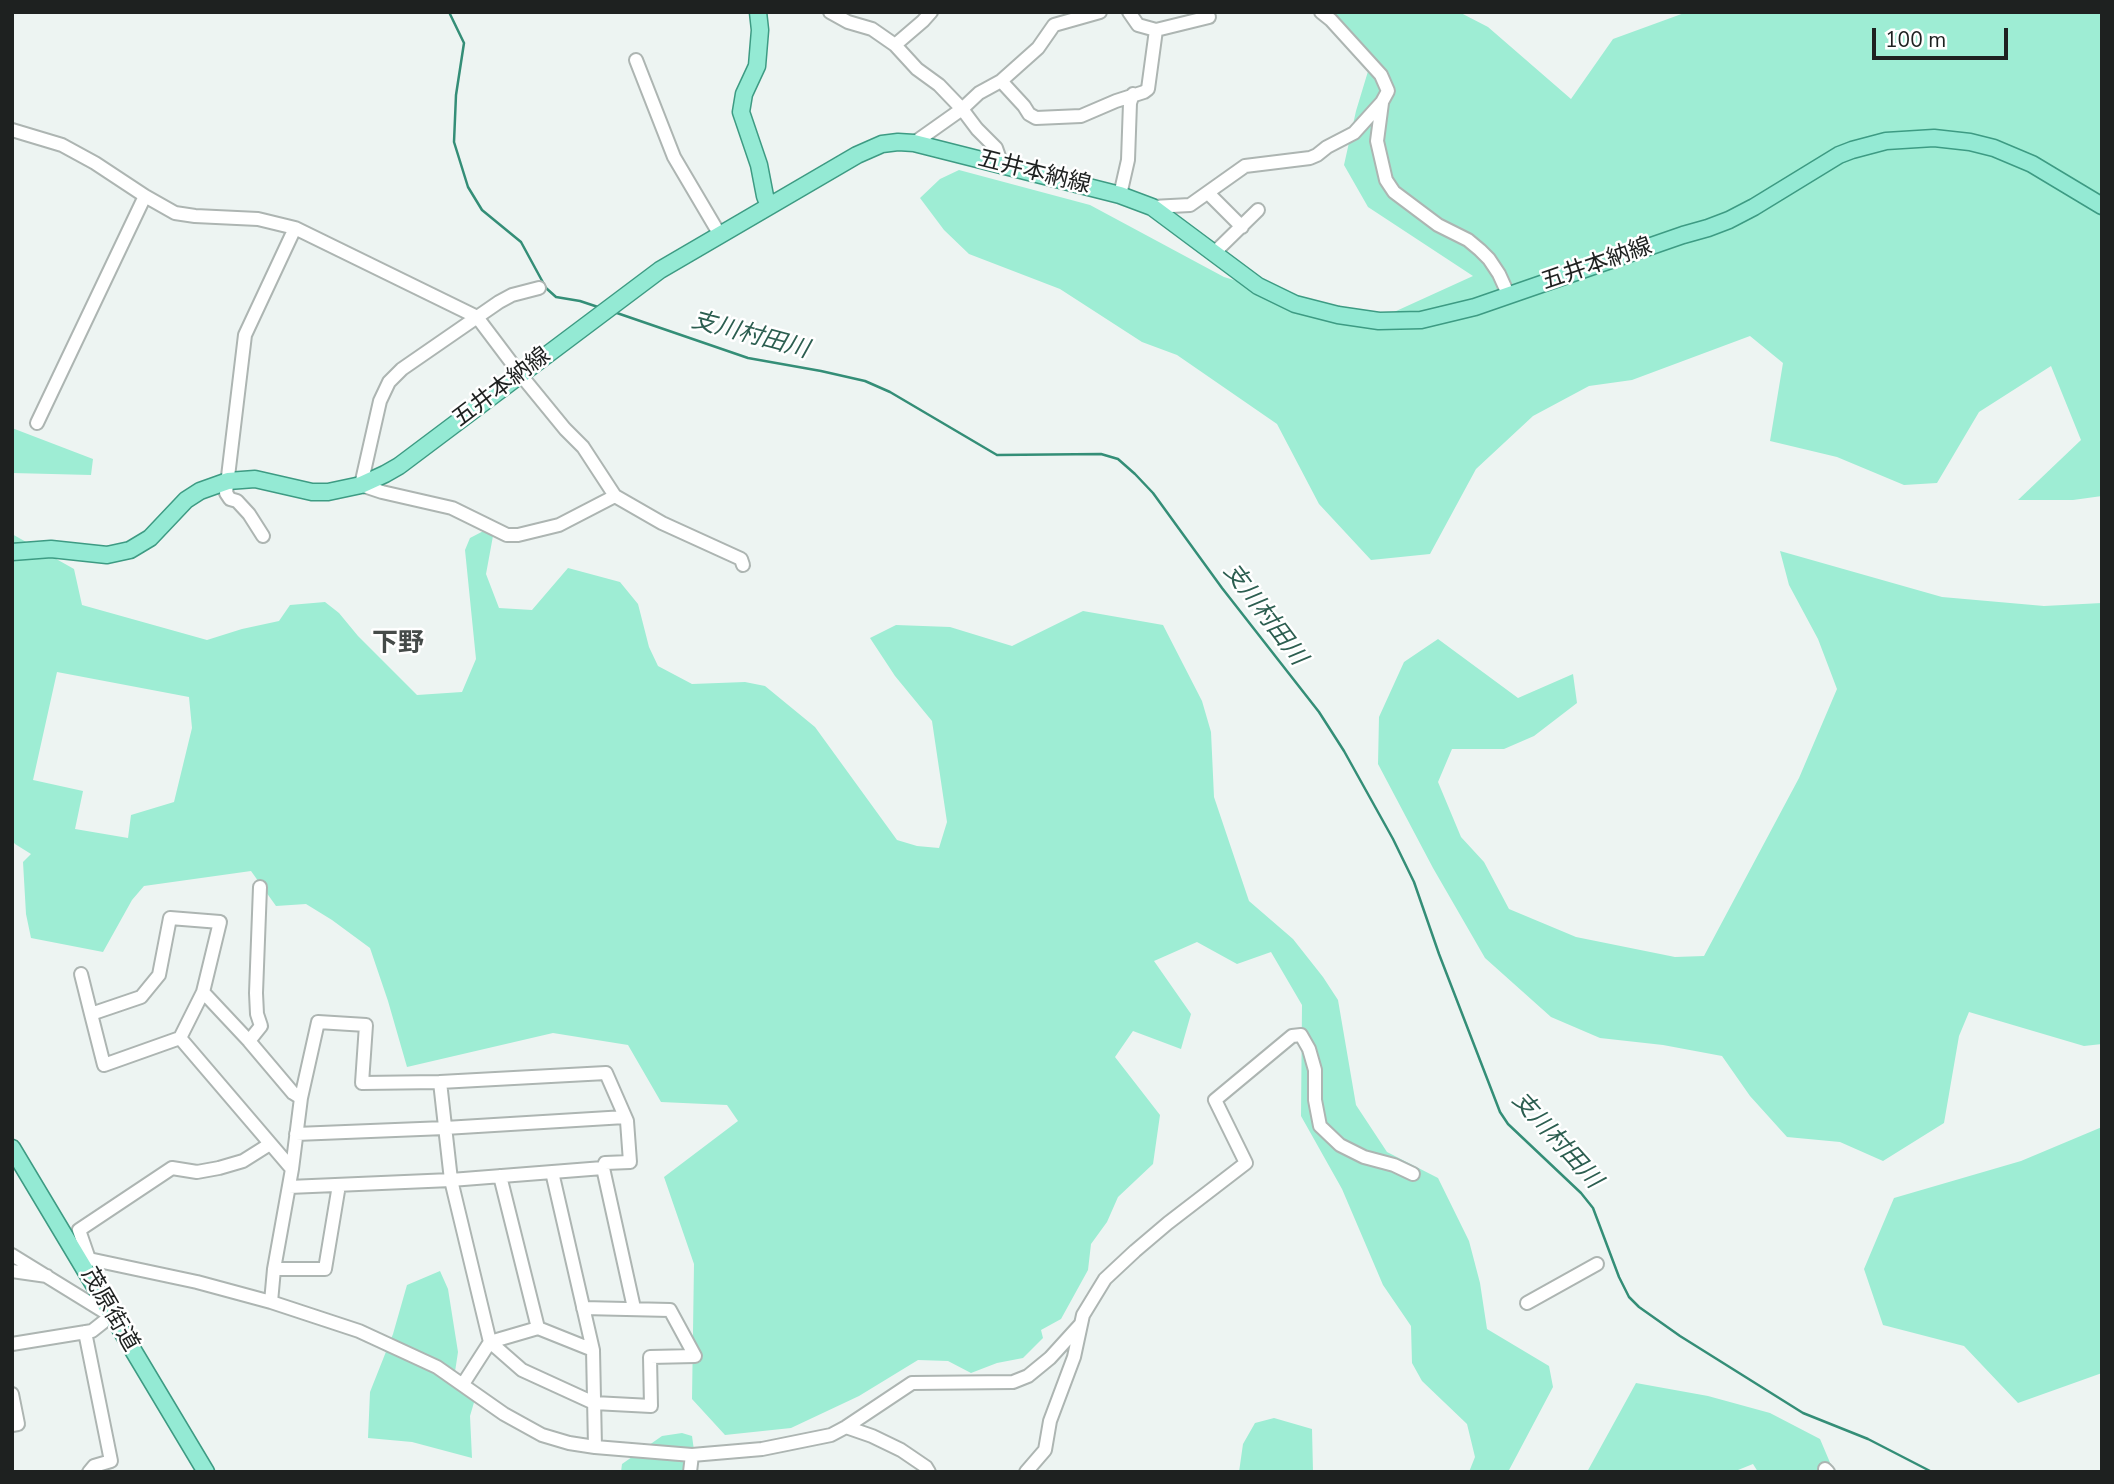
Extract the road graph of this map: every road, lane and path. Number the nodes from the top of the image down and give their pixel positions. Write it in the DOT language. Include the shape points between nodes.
graph roads {
  1 [pos="758,12"];
  2 [pos="830,12"];
  3 [pos="931,12"];
  4 [pos="1100,12"];
  5 [pos="1129,12"];
  6 [pos="1321,12"];
  7 [pos="1209,17"];
  8 [pos="1156,30"];
  9 [pos="895,45"];
  10 [pos="636,60"];
  11 [pos="1001,81"];
  12 [pos="1133,94"];
  13 [pos="1382,102"];
  14 [pos="962,108"];
  15 [pos="12,130"];
  16 [pos="914,143"];
  17 [pos="1002,165"];
  18 [pos="1208,193"];
  19 [pos="1120,195"];
  20 [pos="145,196"];
  21 [pos="769,206"];
  22 [pos="2102,206"];
  23 [pos="1152,207"];
  24 [pos="1258,210"];
  25 [pos="1242,227"];
  26 [pos="295,228"];
  27 [pos="720,235"];
  28 [pos="1213,254"];
  29 [pos="539,288"];
  30 [pos="1509,296"];
  31 [pos="477,317"];
  32 [pos="520,374"];
  33 [pos="37,423"];
  34 [pos="228,481"];
  35 [pos="361,485"];
  36 [pos="615,496"];
  37 [pos="263,536"];
  38 [pos="12,552"];
  39 [pos="743,565"];
  40 [pos="260,887"];
  41 [pos="81,974"];
  42 [pos="203,992"];
  43 [pos="91,1014"];
  44 [pos="180,1038"];
  45 [pos="249,1041"];
  46 [pos="440,1082"];
  47 [pos="301,1098"];
  48 [pos="625,1117"];
  49 [pos="445,1128"];
  50 [pos="296,1133"];
  51 [pos="270,1144"];
  52 [pos="12,1148"];
  53 [pos="603,1168"];
  54 [pos="292,1169"];
  55 [pos="552,1172"];
  56 [pos="1413,1174"];
  57 [pos="500,1176"];
  58 [pos="451,1180"];
  59 [pos="339,1185"];
  60 [pos="289,1187"];
  61 [pos="12,1255"];
  62 [pos="86,1262"];
  63 [pos="1597,1264"];
  64 [pos="274,1269"];
  65 [pos="12,1271"];
  66 [pos="48,1276"];
  67 [pos="271,1302"];
  68 [pos="1527,1303"];
  69 [pos="583,1308"];
  70 [pos="634,1308"];
  71 [pos="111,1316"];
  72 [pos="1080,1325"];
  73 [pos="538,1328"];
  74 [pos="85,1332"];
  75 [pos="490,1342"];
  76 [pos="12,1344"];
  77 [pos="593,1350"];
  78 [pos="463,1384"];
  79 [pos="12,1394"];
  80 [pos="594,1403"];
  81 [pos="12,1425"];
  82 [pos="846,1427"];
  83 [pos="595,1447"];
  84 [pos="692,1455"];
  85 [pos="89,1472"];
  86 [pos="206,1472"];
  87 [pos="690,1472"];
  88 [pos="929,1472"];
  89 [pos="1026,1472"];
  1 -- 21 [label="main road" via="757,66 741,112"];
  2 -- 9 [label="street" via="872,29"];
  3 -- 9 [label="street"];
  4 -- 11 [label="street" via="1054,25 1038,48"];
  5 -- 8 [label="street" via="1138,25"];
  6 -- 13 [label="street" via="1381,75 1388,91"];
  7 -- 8 [label="street"];
  8 -- 12 [label="street" via="1148,89"];
  9 -- 14 [label="street"];
  10 -- 27 [label="street" via="674,157"];
  11 -- 12 [label="street" via="1036,118 1081,116"];
  11 -- 14 [label="street"];
  12 -- 19 [label="street"];
  13 -- 18 [label="street" via="1354,133 1317,155 1245,166"];
  13 -- 30 [label="street" via="1377,141 1386,180 1394,192 1489,259"];
  14 -- 16 [label="street"];
  14 -- 17 [label="street" via="996,148"];
  15 -- 20 [label="street" via="62,145"];
  16 -- 17 [label="main road, 五井本納線"];
  16 -- 21 [label="main road, 五井本納線" via="871,148"];
  17 -- 19 [label="main road, 五井本納線"];
  18 -- 23 [label="street" via="1190,205"];
  18 -- 25 [label="street"];
  19 -- 23 [label="main road, 五井本納線"];
  20 -- 26 [label="street" via="176,213 258,219"];
  20 -- 33 [label="street"];
  21 -- 27 [label="main road, 五井本納線"];
  22 -- 30 [label="main road, 五井本納線" via="2032,164 1994,148 1934,138 1885,141 1839,155 1729,220"];
  23 -- 28 [label="main road, 五井本納線"];
  24 -- 25 [label="street"];
  25 -- 28 [label="street"];
  26 -- 31 [label="street"];
  26 -- 34 [label="street" via="245,335"];
  27 -- 32 [label="main road, 五井本納線" via="643,281"];
  28 -- 30 [label="main road, 五井本納線" via="1258,286 1295,304 1365,319 1421,320"];
  29 -- 31 [label="street" via="512,295"];
  31 -- 32 [label="street"];
  31 -- 35 [label="street" via="389,382 380,401"];
  32 -- 35 [label="main road, 五井本納線" via="399,466"];
  32 -- 36 [label="street" via="583,447"];
  34 -- 35 [label="main road, 五井本納線" via="255,479 312,492"];
  34 -- 37 [label="street" via="226,493 250,514"];
  34 -- 38 [label="main road, 五井本納線" via="186,500 150,538 130,550 107,555 51,549"];
  35 -- 36 [label="street" via="452,508 507,535 559,525"];
  36 -- 39 [label="street" via="741,559"];
  40 -- 45 [label="street" via="256,993 261,1026"];
  41 -- 43 [label="street"];
  42 -- 43 [label="street" via="220,922 170,918 159,975 141,997"];
  42 -- 44 [label="street"];
  42 -- 45 [label="street"];
  43 -- 44 [label="street" via="104,1065"];
  44 -- 51 [label="street"];
  45 -- 47 [label="street"];
  46 -- 47 [label="street" via="362,1083 366,1026 318,1022"];
  46 -- 48 [label="street" via="606,1073"];
  46 -- 49 [label="street"];
  47 -- 50 [label="street"];
  48 -- 49 [label="street"];
  48 -- 53 [label="street" via="630,1162 605,1163"];
  49 -- 50 [label="street"];
  49 -- 58 [label="street"];
  50 -- 54 [label="street"];
  51 -- 54 [label="street"];
  51 -- 62 [label="street" via="243,1161 219,1168 197,1172 172,1168 79,1230"];
  52 -- 62 [label="main road, 茂原街道"];
  53 -- 55 [label="street"];
  53 -- 70 [label="street"];
  54 -- 60 [label="street"];
  55 -- 57 [label="street"];
  55 -- 69 [label="street"];
  56 -- 72 [label="street" via="1340,1145 1320,1126 1309,1049 1301,1035 1292,1036 1215,1100 1246,1163 1105,1279"];
  57 -- 58 [label="street"];
  57 -- 73 [label="street"];
  58 -- 59 [label="street"];
  58 -- 75 [label="street"];
  59 -- 60 [label="street"];
  59 -- 64 [label="street" via="325,1269"];
  60 -- 64 [label="street"];
  61 -- 66 [label="street"];
  62 -- 67 [label="street" via="197,1282"];
  62 -- 71 [label="main road, 茂原街道"];
  63 -- 68 [label="street"];
  64 -- 67 [label="street"];
  65 -- 66 [label="street"];
  66 -- 71 [label="street"];
  67 -- 78 [label="street" via="359,1331"];
  69 -- 70 [label="street"];
  69 -- 77 [label="street"];
  70 -- 80 [label="street" via="670,1310 695,1356 650,1357 650,1406"];
  71 -- 74 [label="street"];
  71 -- 86 [label="main road, 茂原街道"];
  72 -- 82 [label="street" via="1028,1376 1013,1382 912,1382"];
  72 -- 89 [label="street" via="1045,1450"];
  73 -- 75 [label="street"];
  73 -- 77 [label="street"];
  74 -- 76 [label="street"];
  74 -- 85 [label="street" via="111,1461"];
  75 -- 78 [label="street"];
  75 -- 80 [label="street" via="522,1370"];
  77 -- 80 [label="street"];
  78 -- 83 [label="street" via="541,1435"];
  79 -- 81 [label="street" via="18,1424"];
  80 -- 83 [label="street"];
  82 -- 84 [label="street" via="831,1435 762,1449"];
  82 -- 88 [label="street" via="901,1450"];
  83 -- 84 [label="street"];
  84 -- 87 [label="street"];
}
